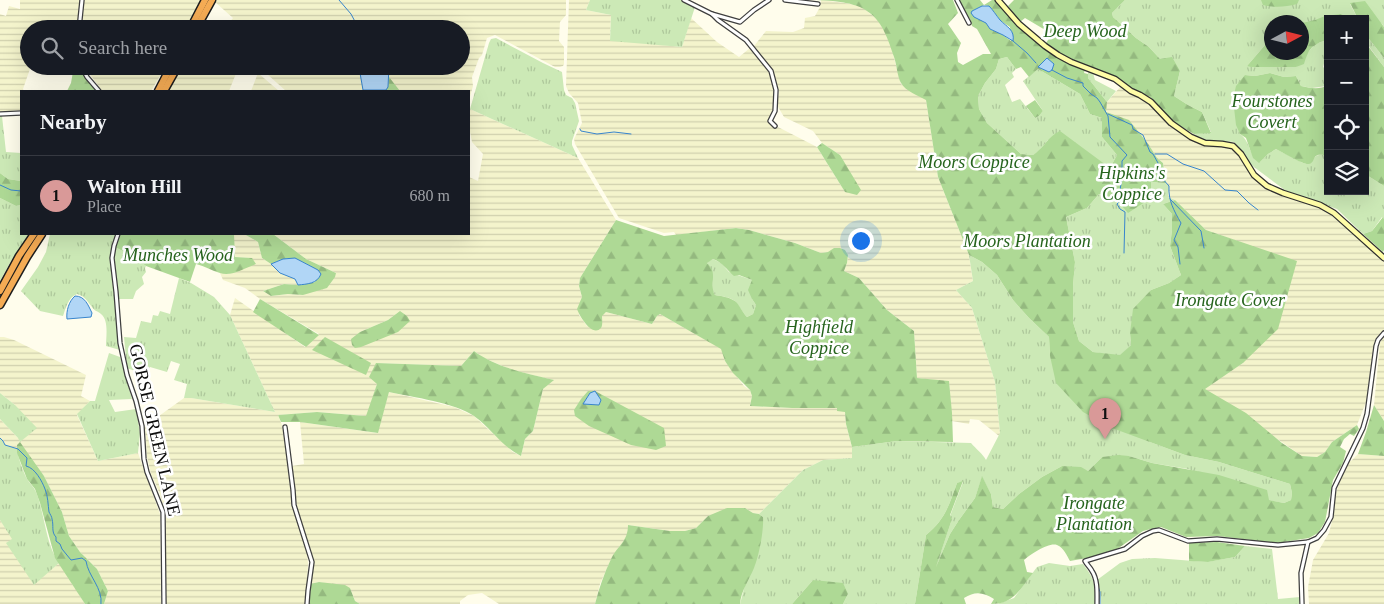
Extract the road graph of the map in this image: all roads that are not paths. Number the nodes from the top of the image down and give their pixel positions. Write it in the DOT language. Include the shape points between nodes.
graph roads {
  1 [pos="82,0"];
  2 [pos="205,0"];
  3 [pos="212,0"];
  4 [pos="684,0"];
  5 [pos="769,0"];
  6 [pos="785,0"];
  7 [pos="957,0"];
  8 [pos="998,0"];
  9 [pos="818,4"];
  10 [pos="712,14"];
  11 [pos="80,20"];
  12 [pos="195,20"];
  13 [pos="201,20"];
  14 [pos="969,23"];
  15 [pos="86,75"];
  16 [pos="166,75"];
  17 [pos="173,75"];
  18 [pos="97,90"];
  19 [pos="159,90"];
  20 [pos="165,90"];
  21 [pos="20,113"];
  22 [pos="0,114"];
  23 [pos="775,126"];
  24 [pos="33,235"];
  25 [pos="41,235"];
  26 [pos="118,235"];
  27 [pos="1384,258"];
  28 [pos="0,291"];
  29 [pos="0,305"];
  30 [pos="1384,333"];
  31 [pos="285,427"];
  32 [pos="1308,542"];
  33 [pos="164,604"];
  34 [pos="307,604"];
  35 [pos="1097,604"];
  36 [pos="1302,604"];
  1 -- 11 [label="street"];
  2 -- 12 [label="highway"];
  3 -- 13 [label="highway"];
  4 -- 10 [label="street"];
  5 -- 10 [label="street" via="740,22"];
  6 -- 9 [label="street"];
  7 -- 14 [label="street"];
  8 -- 27 [label="street" via="1019,24 1058,55 1115,79 1145,98 1191,137 1205,143 1233,146 1263,183 1334,212"];
  10 -- 23 [label="street" via="746,40 771,71 776,90 775,111 770,121"];
  15 -- 18 [label="street"];
  16 -- 19 [label="highway"];
  17 -- 20 [label="highway"];
  21 -- 22 [label="street"];
  24 -- 28 [label="highway"];
  25 -- 29 [label="highway"];
  26 -- 33 [label="street, GORSE GREEN LANE" via="112,258 120,343 142,426 147,472 163,512"];
  30 -- 32 [label="street" via="1376,346 1367,414 1334,488 1331,517 1320,534"];
  31 -- 34 [label="street" via="294,506 312,562"];
  32 -- 35 [label="street" via="1278,546 1217,539 1188,540 1153,531 1125,549 1085,561 1095,577"];
  32 -- 36 [label="street" via="1301,573"];
}
